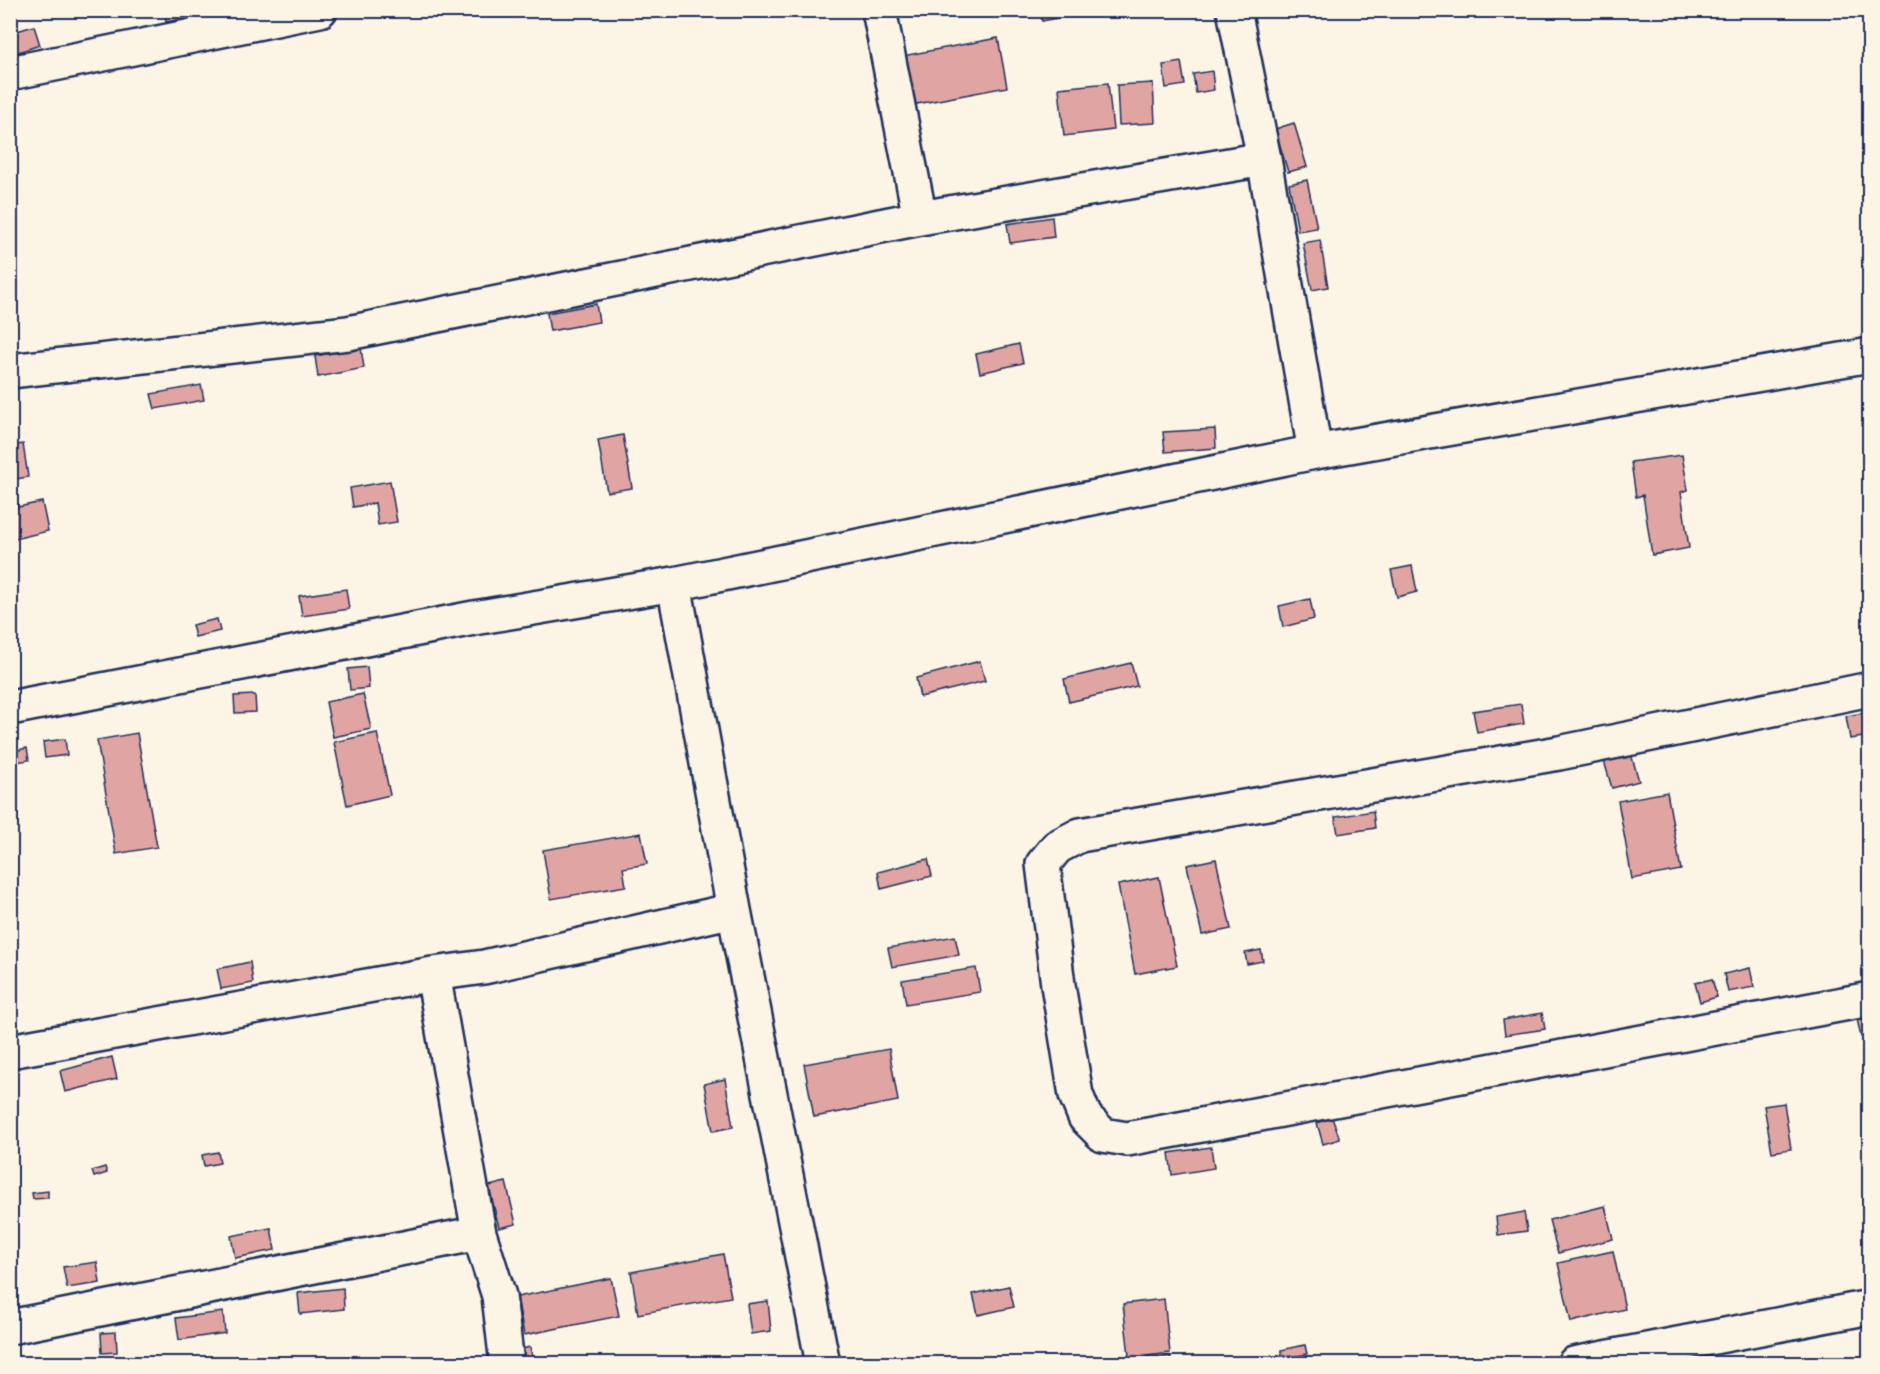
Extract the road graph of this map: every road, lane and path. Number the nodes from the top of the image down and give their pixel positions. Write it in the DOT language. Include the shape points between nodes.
graph roads {
  1 [pos="320,10"];
  2 [pos="879,10"];
  3 [pos="1234,10"];
  4 [pos="10,73"];
  5 [pos="1264,159"];
  6 [pos="920,218"];
  7 [pos="1869,355"];
  8 [pos="10,371"];
  9 [pos="1316,452"];
  10 [pos="674,584"];
  11 [pos="1869,689"];
  12 [pos="10,708"];
  13 [pos="734,910"];
  14 [pos="433,974"];
  15 [pos="1869,999"];
  16 [pos="10,1051"];
  17 [pos="479,1233"];
  18 [pos="1869,1306"];
  19 [pos="10,1327"];
  20 [pos="507,1364"];
  21 [pos="823,1364"];
  22 [pos="1574,1364"];
  1 -- 4 [label="street"];
  2 -- 6 [label="street"];
  3 -- 5 [label="street"];
  5 -- 6 [label="street"];
  5 -- 9 [label="street"];
  6 -- 8 [label="street" via="348,333"];
  7 -- 9 [label="street"];
  9 -- 10 [label="street"];
  10 -- 12 [label="street" via="474,618"];
  10 -- 13 [label="street"];
  11 -- 15 [label="street" via="1559,753 1080,835 1057,847 1043,864 1076,1095 1086,1117 1103,1135 1127,1139"];
  13 -- 14 [label="street" via="484,967"];
  13 -- 21 [label="street"];
  14 -- 16 [label="street"];
  14 -- 17 [label="street"];
  17 -- 19 [label="street"];
  17 -- 20 [label="street" via="500,1296"];
  18 -- 22 [label="street"];
}
